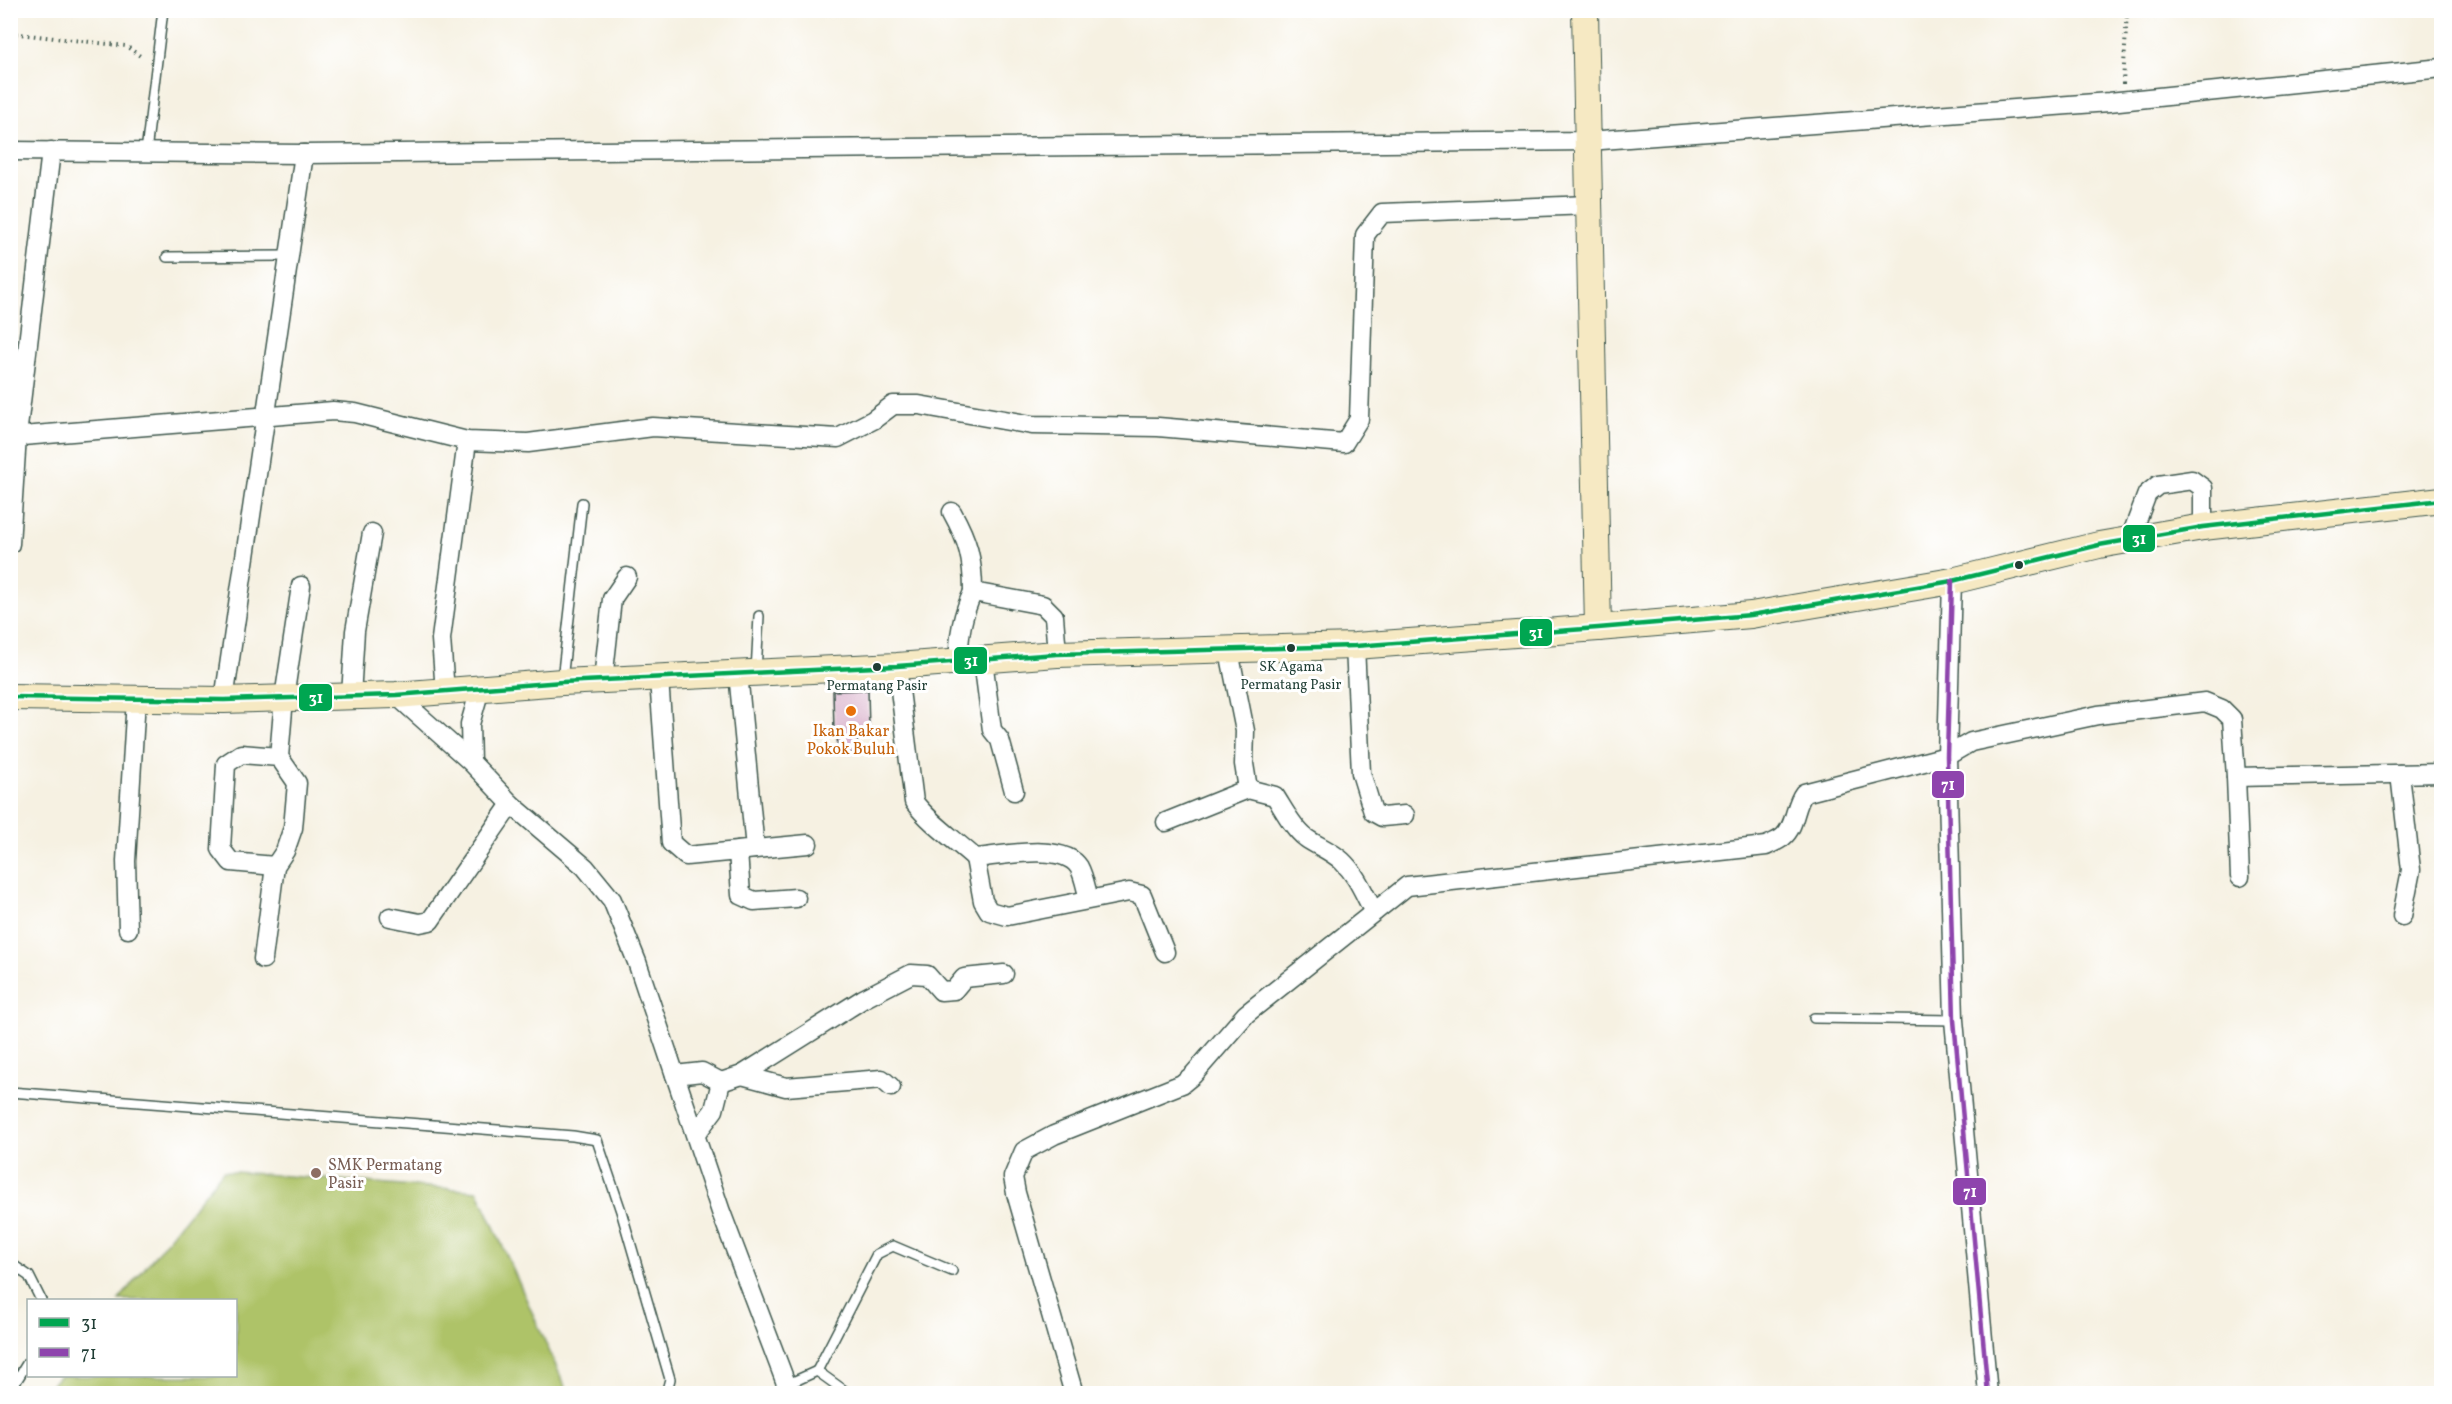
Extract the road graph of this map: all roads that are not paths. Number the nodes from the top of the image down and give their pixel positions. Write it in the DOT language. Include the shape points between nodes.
graph roads {
  1 [pos="163,10"];
  2 [pos="1585,10"];
  3 [pos="2442,68"];
  4 [pos="1588,141"];
  5 [pos="10,151"];
  6 [pos="51,151"];
  7 [pos="146,152"];
  8 [pos="304,154"];
  9 [pos="1590,205"];
  10 [pos="289,256"];
  11 [pos="167,257"];
  12 [pos="265,418"];
  13 [pos="14,436"];
  14 [pos="467,441"];
  15 [pos="2442,500"];
  16 [pos="582,503"];
  17 [pos="952,512"];
  18 [pos="2203,527"];
  19 [pos="372,533"];
  20 [pos="2130,539"];
  21 [pos="10,544"];
  22 [pos="627,577"];
  23 [pos="1952,581"];
  24 [pos="301,586"];
  25 [pos="973,592"];
  26 [pos="759,616"];
  27 [pos="1599,628"];
  28 [pos="1355,646"];
  29 [pos="1229,651"];
  30 [pos="1057,654"];
  31 [pos="971,660"];
  32 [pos="897,666"];
  33 [pos="747,672"];
  34 [pos="659,679"];
  35 [pos="603,680"];
  36 [pos="562,682"];
  37 [pos="480,689"];
  38 [pos="445,692"];
  39 [pos="396,695"];
  40 [pos="351,696"];
  41 [pos="10,697"];
  42 [pos="284,698"];
  43 [pos="136,699"];
  44 [pos="224,700"];
  45 [pos="1947,756"];
  46 [pos="279,757"];
  47 [pos="471,762"];
  48 [pos="2442,773"];
  49 [pos="2400,774"];
  50 [pos="2236,777"];
  51 [pos="1248,789"];
  52 [pos="1014,791"];
  53 [pos="511,804"];
  54 [pos="1405,815"];
  55 [pos="1166,822"];
  56 [pos="808,844"];
  57 [pos="746,850"];
  58 [pos="975,858"];
  59 [pos="275,866"];
  60 [pos="2240,877"];
  61 [pos="796,898"];
  62 [pos="1089,899"];
  63 [pos="1374,912"];
  64 [pos="2402,916"];
  65 [pos="390,917"];
  66 [pos="128,929"];
  67 [pos="1165,952"];
  68 [pos="263,959"];
  69 [pos="1004,974"];
  70 [pos="1814,1018"];
  71 [pos="1954,1020"];
  72 [pos="675,1075"];
  73 [pos="742,1075"];
  74 [pos="721,1082"];
  75 [pos="891,1087"];
  76 [pos="10,1092"];
  77 [pos="696,1134"];
  78 [pos="10,1263"];
  79 [pos="952,1271"];
  80 [pos="40,1299"];
  81 [pos="27,1364"];
  82 [pos="817,1371"];
  83 [pos="788,1389"];
  84 [pos="10,1391"];
  85 [pos="666,1394"];
  86 [pos="849,1394"];
  87 [pos="1074,1394"];
  88 [pos="1988,1394"];
  1 -- 7 [label="lane"];
  2 -- 4 [label="main road"];
  3 -- 4 [label="street" via="2122,99"];
  4 -- 8 [label="street"];
  4 -- 9 [label="main road"];
  5 -- 6 [label="street"];
  6 -- 7 [label="street"];
  6 -- 13 [label="street"];
  7 -- 8 [label="street"];
  8 -- 10 [label="street"];
  9 -- 14 [label="street" via="1382,213 1365,235 1359,418 1344,443 1158,427 1032,425 919,405 893,405 838,438 653,427 528,443"];
  9 -- 27 [label="main road"];
  10 -- 11 [label="lane"];
  10 -- 12 [label="street"];
  12 -- 13 [label="street"];
  12 -- 14 [label="street" via="333,411 355,413"];
  12 -- 44 [label="street"];
  13 -- 21 [label="street"];
  14 -- 38 [label="street" via="441,639"];
  15 -- 18 [label="main road"];
  16 -- 36 [label="lane"];
  17 -- 25 [label="street" via="968,540"];
  18 -- 20 [label="main road"];
  18 -- 20 [label="street" via="2203,488 2192,480 2158,485 2147,494"];
  19 -- 40 [label="street" via="354,631"];
  20 -- 23 [label="main road"];
  22 -- 35 [label="street" via="612,599"];
  23 -- 27 [label="main road" via="1751,615"];
  23 -- 45 [label="street"];
  24 -- 42 [label="street"];
  25 -- 30 [label="street" via="1043,604 1054,616"];
  25 -- 31 [label="street" via="958,637"];
  26 -- 33 [label="lane"];
  27 -- 28 [label="main road"];
  28 -- 29 [label="main road"];
  28 -- 54 [label="street" via="1361,773 1373,812 1382,817"];
  29 -- 30 [label="main road"];
  29 -- 51 [label="street" via="1245,731"];
  30 -- 31 [label="main road"];
  31 -- 32 [label="main road"];
  31 -- 52 [label="street"];
  32 -- 33 [label="main road"];
  32 -- 58 [label="street" via="914,802 927,820"];
  33 -- 34 [label="main road"];
  33 -- 57 [label="street"];
  34 -- 35 [label="main road"];
  34 -- 57 [label="street" via="671,843 686,856"];
  35 -- 36 [label="main road"];
  36 -- 37 [label="main road"];
  37 -- 38 [label="main road"];
  37 -- 47 [label="street" via="470,724"];
  38 -- 39 [label="main road"];
  39 -- 40 [label="main road"];
  39 -- 47 [label="street"];
  40 -- 42 [label="main road"];
  41 -- 43 [label="main road"];
  42 -- 44 [label="main road"];
  42 -- 46 [label="street"];
  43 -- 44 [label="main road"];
  43 -- 66 [label="street" via="126,861"];
  45 -- 50 [label="street" via="1971,742 2098,715 2205,702 2222,709 2232,719"];
  45 -- 63 [label="street" via="1804,793 1798,800 1791,827 1766,846 1407,886"];
  45 -- 71 [label="street"];
  46 -- 59 [label="street" via="297,783 293,828"];
  46 -- 59 [label="street" via="241,754 226,764 221,849 231,862"];
  47 -- 53 [label="street"];
  48 -- 49 [label="street"];
  49 -- 50 [label="street"];
  49 -- 64 [label="street" via="2411,870"];
  50 -- 60 [label="street"];
  51 -- 55 [label="street"];
  51 -- 63 [label="street" via="1275,796 1306,838 1342,861"];
  53 -- 65 [label="street" via="430,921"];
  53 -- 72 [label="street" via="585,867 612,900"];
  56 -- 57 [label="street"];
  57 -- 61 [label="street" via="741,895 754,901"];
  58 -- 62 [label="street" via="1048,852 1068,856 1079,867"];
  58 -- 62 [label="street" via="983,901 989,911 1007,916"];
  59 -- 68 [label="street"];
  62 -- 67 [label="street" via="1129,891 1142,895"];
  63 -- 87 [label="street" via="1246,1014 1182,1084 1054,1135 1024,1151 1013,1177 1014,1185"];
  69 -- 73 [label="street" via="964,978 954,990 941,991 927,975 911,974 863,999"];
  70 -- 71 [label="lane"];
  71 -- 88 [label="street"];
  72 -- 74 [label="street" via="702,1072"];
  72 -- 77 [label="street"];
  73 -- 74 [label="street"];
  73 -- 75 [label="street" via="786,1087 882,1079"];
  74 -- 77 [label="street" via="714,1110"];
  76 -- 85 [label="lane" via="597,1140 670,1379"];
  77 -- 83 [label="street"];
  78 -- 80 [label="lane" via="28,1276"];
  79 -- 82 [label="lane" via="893,1246 877,1254"];
  81 -- 84 [label="lane"];
  82 -- 83 [label="lane"];
  82 -- 86 [label="lane"];
}
